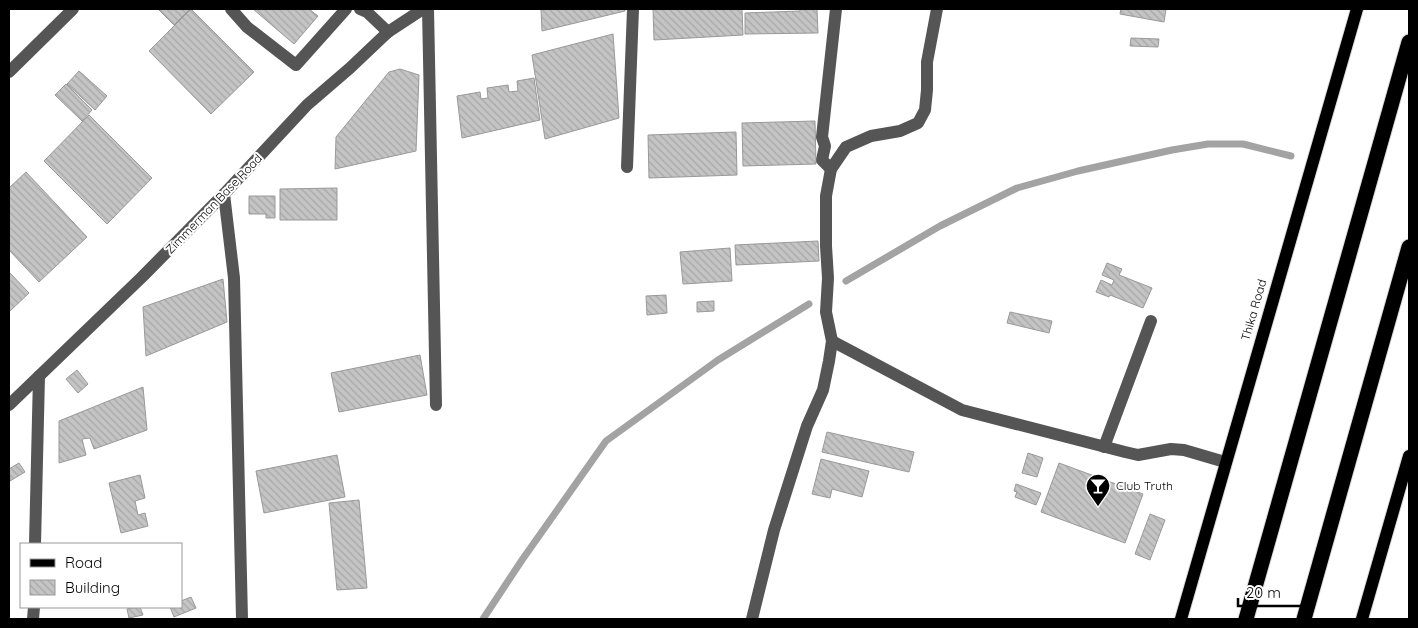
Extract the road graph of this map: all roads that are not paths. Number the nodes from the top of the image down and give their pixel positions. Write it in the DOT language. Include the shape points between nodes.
graph roads {
  1 [pos="74,9"];
  2 [pos="231,9"];
  3 [pos="346,9"];
  4 [pos="360,9"];
  5 [pos="424,9"];
  6 [pos="428,9"];
  7 [pos="633,9"];
  8 [pos="836,9"];
  9 [pos="937,9"];
  10 [pos="1357,9"];
  11 [pos="388,32"];
  12 [pos="1409,42"];
  13 [pos="9,72"];
  14 [pos="627,167"];
  15 [pos="831,170"];
  16 [pos="224,194"];
  17 [pos="1409,247"];
  18 [pos="1151,321"];
  19 [pos="832,341"];
  20 [pos="38,376"];
  21 [pos="436,404"];
  22 [pos="9,405"];
  23 [pos="1104,447"];
  24 [pos="1409,456"];
  25 [pos="1225,462"];
  26 [pos="35,543"];
  27 [pos="242,619"];
  28 [pos="752,619"];
  29 [pos="1181,619"];
  30 [pos="1246,619"];
  31 [pos="1304,619"];
  32 [pos="1362,619"];
  1 -- 13 [label="street"];
  2 -- 3 [label="street" via="248,27 296,65"];
  4 -- 11 [label="street"];
  5 -- 11 [label="street, Zimmerman Base Road"];
  6 -- 21 [label="street"];
  7 -- 14 [label="street"];
  8 -- 15 [label="street" via="822,137 825,146 822,160"];
  9 -- 15 [label="street" via="927,62 924,110 918,123 900,131 871,136 846,147"];
  10 -- 25 [label="main road, Thika Road"];
  11 -- 16 [label="street, Zimmerman Base Road" via="307,105"];
  12 -- 30 [label="highway"];
  15 -- 19 [label="street" via="826,196 826,312"];
  16 -- 20 [label="street, Zimmerman Base Road"];
  16 -- 27 [label="street" via="234,278"];
  17 -- 31 [label="highway"];
  18 -- 23 [label="street"];
  19 -- 23 [label="street" via="962,410"];
  19 -- 28 [label="street" via="823,390 795,459"];
  20 -- 22 [label="street, Zimmerman Base Road"];
  20 -- 26 [label="street"];
  23 -- 25 [label="street" via="1138,454 1184,450"];
  24 -- 32 [label="main road"];
  25 -- 29 [label="main road, Thika Road"];
}
